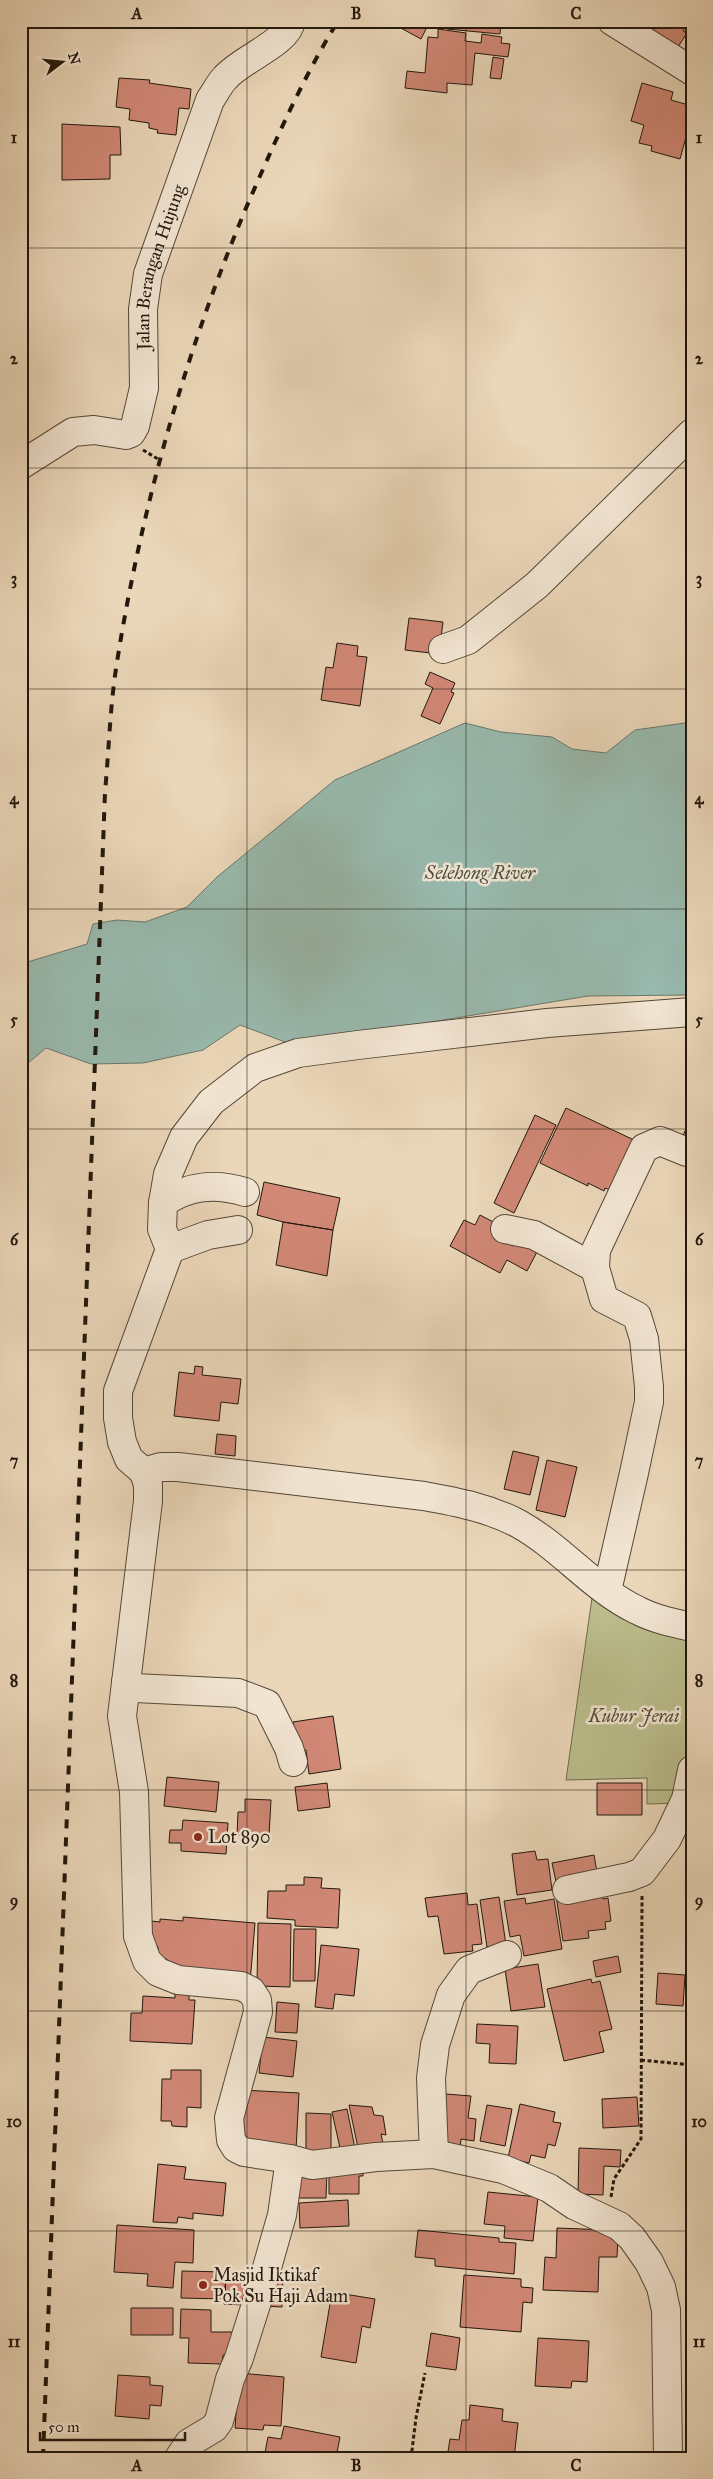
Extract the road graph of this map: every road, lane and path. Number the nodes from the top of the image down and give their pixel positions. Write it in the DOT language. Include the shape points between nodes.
graph roads {
  1 [pos="291,21"];
  2 [pos="612,21"];
  3 [pos="692,71"];
  4 [pos="692,433"];
  5 [pos="21,465"];
  6 [pos="444,649"];
  7 [pos="692,1012"];
  8 [pos="688,1152"];
  9 [pos="245,1192"];
  10 [pos="164,1203"];
  11 [pos="505,1229"];
  12 [pos="238,1230"];
  13 [pos="170,1249"];
  14 [pos="595,1268"];
  15 [pos="144,1472"];
  16 [pos="607,1591"];
  17 [pos="692,1627"];
  18 [pos="126,1682"];
  19 [pos="293,1762"];
  20 [pos="692,1770"];
  21 [pos="642,1871"];
  22 [pos="567,1890"];
  23 [pos="507,1955"];
  24 [pos="641,2060"];
  25 [pos="692,2065"];
  26 [pos="434,2154"];
  27 [pos="290,2158"];
  28 [pos="607,2220"];
  29 [pos="425,2373"];
  30 [pos="179,2458"];
  31 [pos="412,2458"];
  32 [pos="668,2458"];
  1 -- 5 [label="street, Jalan Berangan Hujung" via="290,29 280,40 226,77 210,100 148,274 143,309 144,388 136,426 126,435 94,430 73,432"];
  2 -- 3 [label="street"];
  4 -- 6 [label="street" via="537,584 468,640"];
  7 -- 10 [label="street" via="358,1045 298,1053 263,1065 210,1102 184,1137 168,1174"];
  8 -- 14 [label="street" via="660,1141 644,1148 596,1250"];
  9 -- 10 [label="street" via="228,1187 203,1186 177,1194"];
  10 -- 13 [label="street" via="162,1229"];
  11 -- 14 [label="street" via="534,1235"];
  12 -- 13 [label="street" via="208,1235"];
  13 -- 15 [label="street" via="118,1391 122,1442 129,1460"];
  14 -- 16 [label="street" via="604,1299 637,1316 642,1326 649,1387 649,1402"];
  15 -- 16 [label="street" via="178,1467 460,1502 519,1524"];
  15 -- 18 [label="street" via="148,1500"];
  16 -- 17 [label="street" via="637,1610"];
  18 -- 19 [label="street" via="135,1688 238,1692 267,1704"];
  18 -- 27 [label="street" via="122,1716 134,1792 138,1936 142,1950 152,1967 166,1977 241,1986 251,1991 257,2000 258,2012 228,2118 231,2140 244,2152"];
  20 -- 21 [label="street" via="686,1799 671,1832"];
  21 -- 22 [label="street" via="629,1877"];
  21 -- 24 [label="path"];
  23 -- 26 [label="street" via="469,1970 451,1995 434,2046 431,2078"];
  24 -- 25 [label="path"];
  24 -- 28 [label="path" via="640,2140 614,2179"];
  26 -- 27 [label="street" via="312,2165"];
  26 -- 28 [label="street" via="504,2169 549,2188 574,2205"];
  27 -- 30 [label="street" via="282,2215 219,2421 214,2428 189,2443"];
  28 -- 32 [label="street" via="632,2238 661,2287 666,2310"];
  29 -- 31 [label="path"];
}
